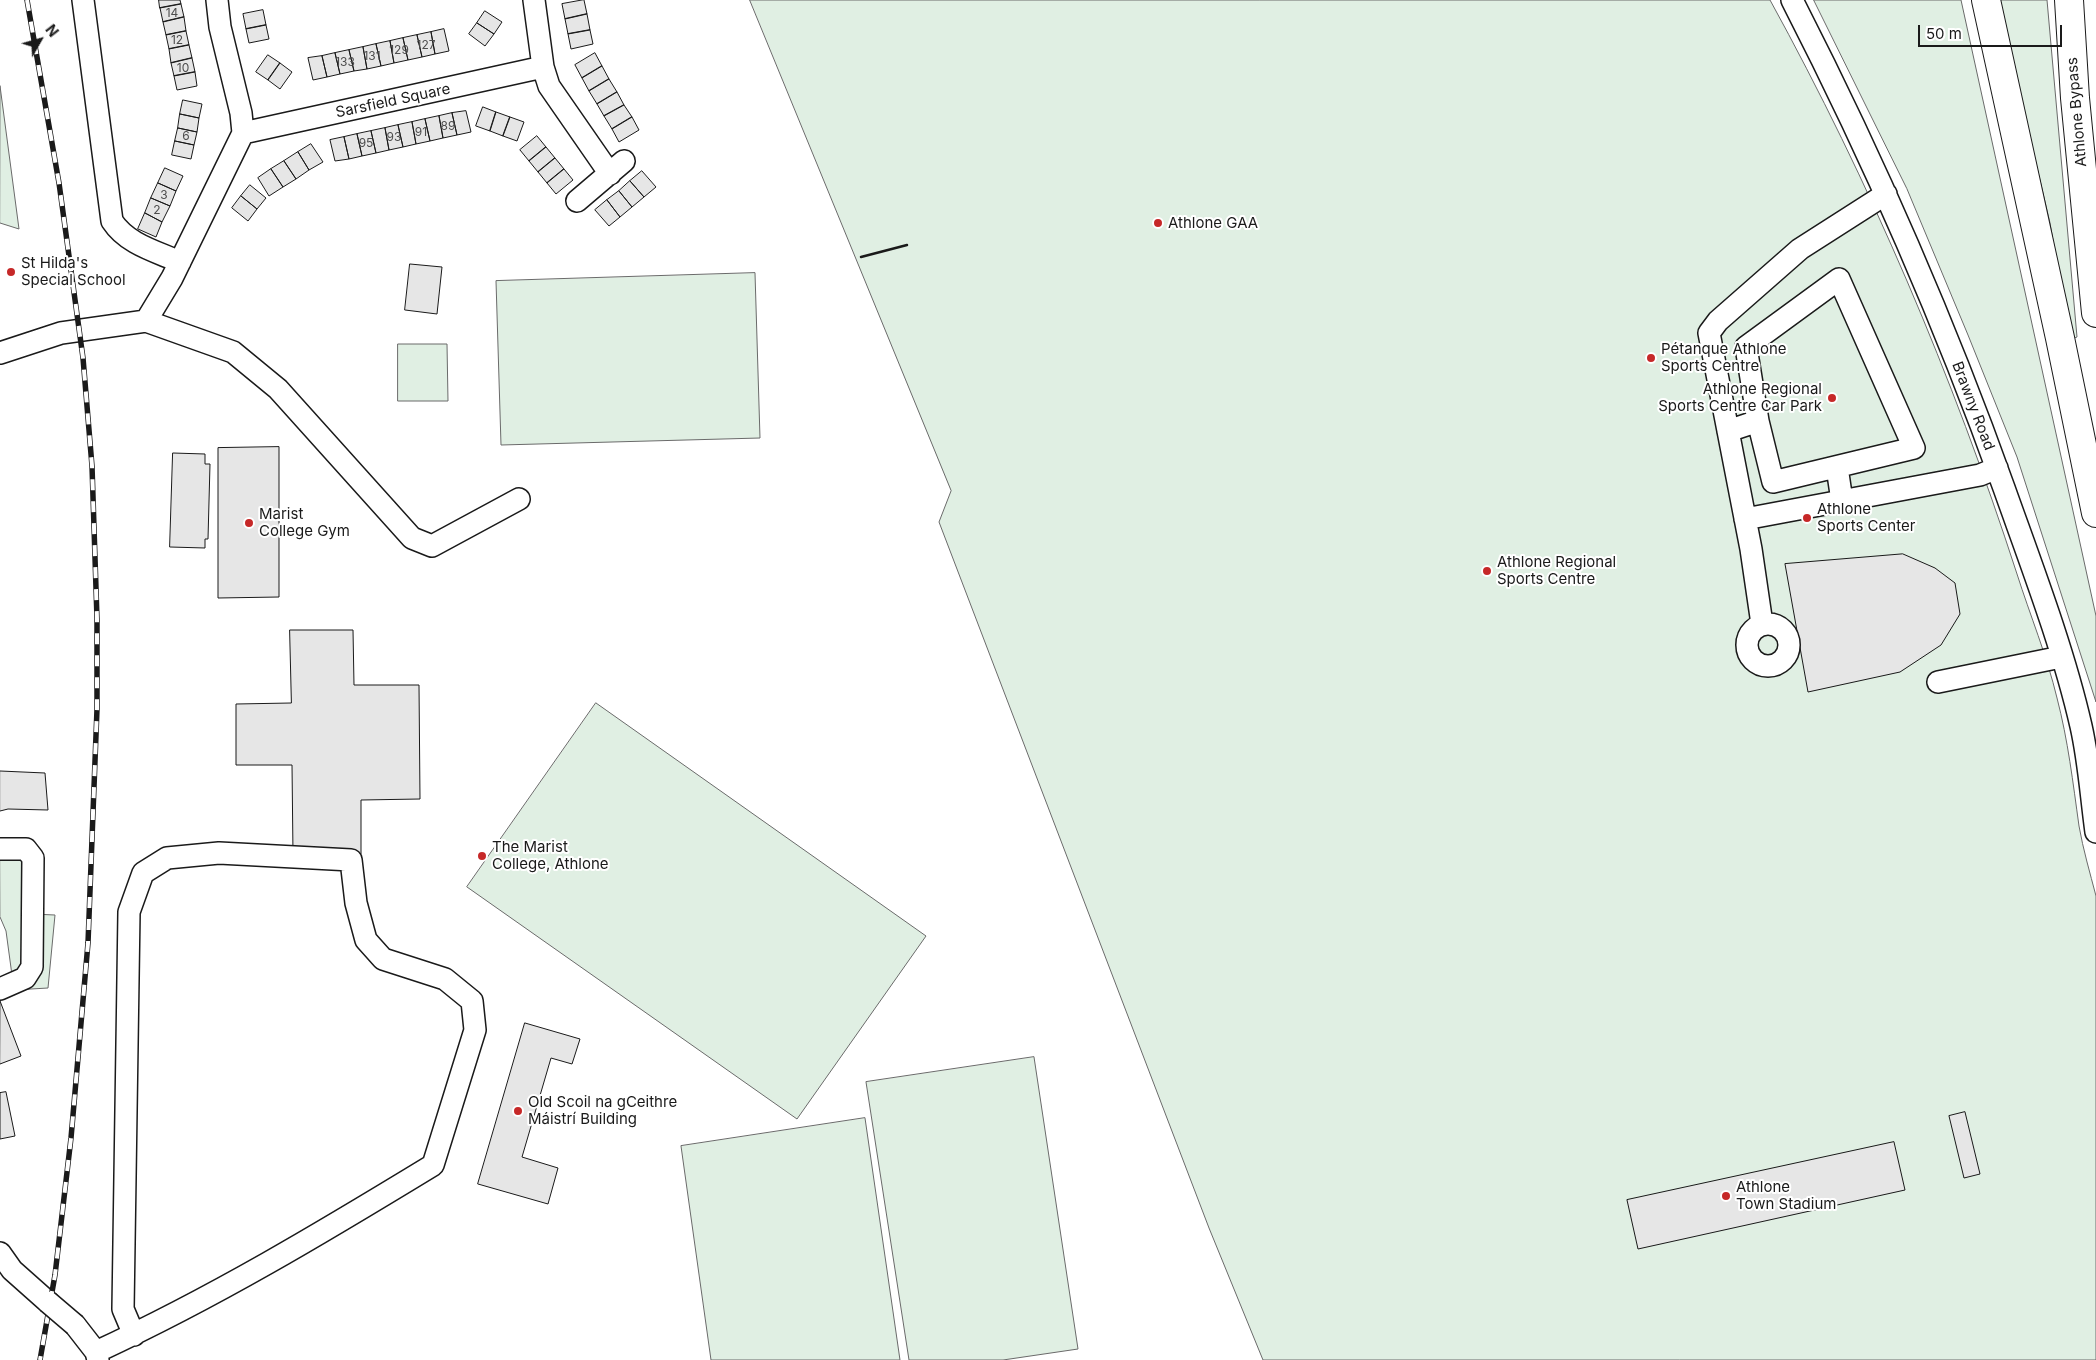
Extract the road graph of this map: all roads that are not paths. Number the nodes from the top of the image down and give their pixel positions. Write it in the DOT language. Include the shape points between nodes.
graph roads {
  1 [pos="83,0"];
  2 [pos="217,0"];
  3 [pos="534,0"];
  4 [pos="1792,0"];
  5 [pos="1986,0"];
  6 [pos="2069,0"];
  7 [pos="543,67"];
  8 [pos="243,133"];
  9 [pos="1886,194"];
  10 [pos="576,201"];
  11 [pos="180,262"];
  12 [pos="2096,313"];
  13 [pos="146,321"];
  14 [pos="0,353"];
  15 [pos="1758,421"];
  16 [pos="1728,431"];
  17 [pos="1836,467"];
  18 [pos="1997,468"];
  19 [pos="519,499"];
  20 [pos="1842,501"];
  21 [pos="2096,513"];
  22 [pos="1745,519"];
  23 [pos="1762,624"];
  24 [pos="2061,658"];
  25 [pos="1938,682"];
  26 [pos="2096,832"];
  27 [pos="0,849"];
  28 [pos="0,988"];
  29 [pos="0,1253"];
  30 [pos="134,1335"];
  31 [pos="97,1356"];
  1 -- 11 [label="street" via="112,221 130,240"];
  2 -- 8 [label="street"];
  3 -- 7 [label="street"];
  4 -- 9 [label="street, Brawny Road"];
  5 -- 21 [label="highway"];
  6 -- 12 [label="highway, Athlone Bypass" via="2074,98"];
  7 -- 8 [label="street, Sarsfield Square"];
  7 -- 10 [label="street" via="560,104 617,168"];
  8 -- 11 [label="street"];
  9 -- 16 [label="street" via="1800,249 1718,321 1709,333"];
  9 -- 18 [label="street, Brawny Road"];
  11 -- 13 [label="street"];
  13 -- 14 [label="street" via="61,333"];
  13 -- 19 [label="street" via="233,352 278,389 412,538 432,546"];
  15 -- 16 [label="street"];
  15 -- 17 [label="street" via="1773,482"];
  15 -- 17 [label="street" via="1746,347 1839,279 1914,448"];
  16 -- 22 [label="street"];
  17 -- 20 [label="street"];
  18 -- 20 [label="street" via="1980,475"];
  18 -- 24 [label="street, Brawny Road"];
  20 -- 22 [label="street"];
  22 -- 23 [label="street"];
  24 -- 25 [label="street"];
  24 -- 26 [label="street, Brawny Road" via="2085,746"];
  27 -- 28 [label="street" via="26,848 33,858 32,967 25,978"];
  29 -- 31 [label="street, bridge" via="12,1270 75,1325"];
  30 -- 30 [label="street" via="189,1308 433,1166 475,1030 472,1001 445,979 383,959 366,940 356,903 351,860 219,853 166,858 143,873 129,912 123,1309"];
  30 -- 31 [label="street"];
}
